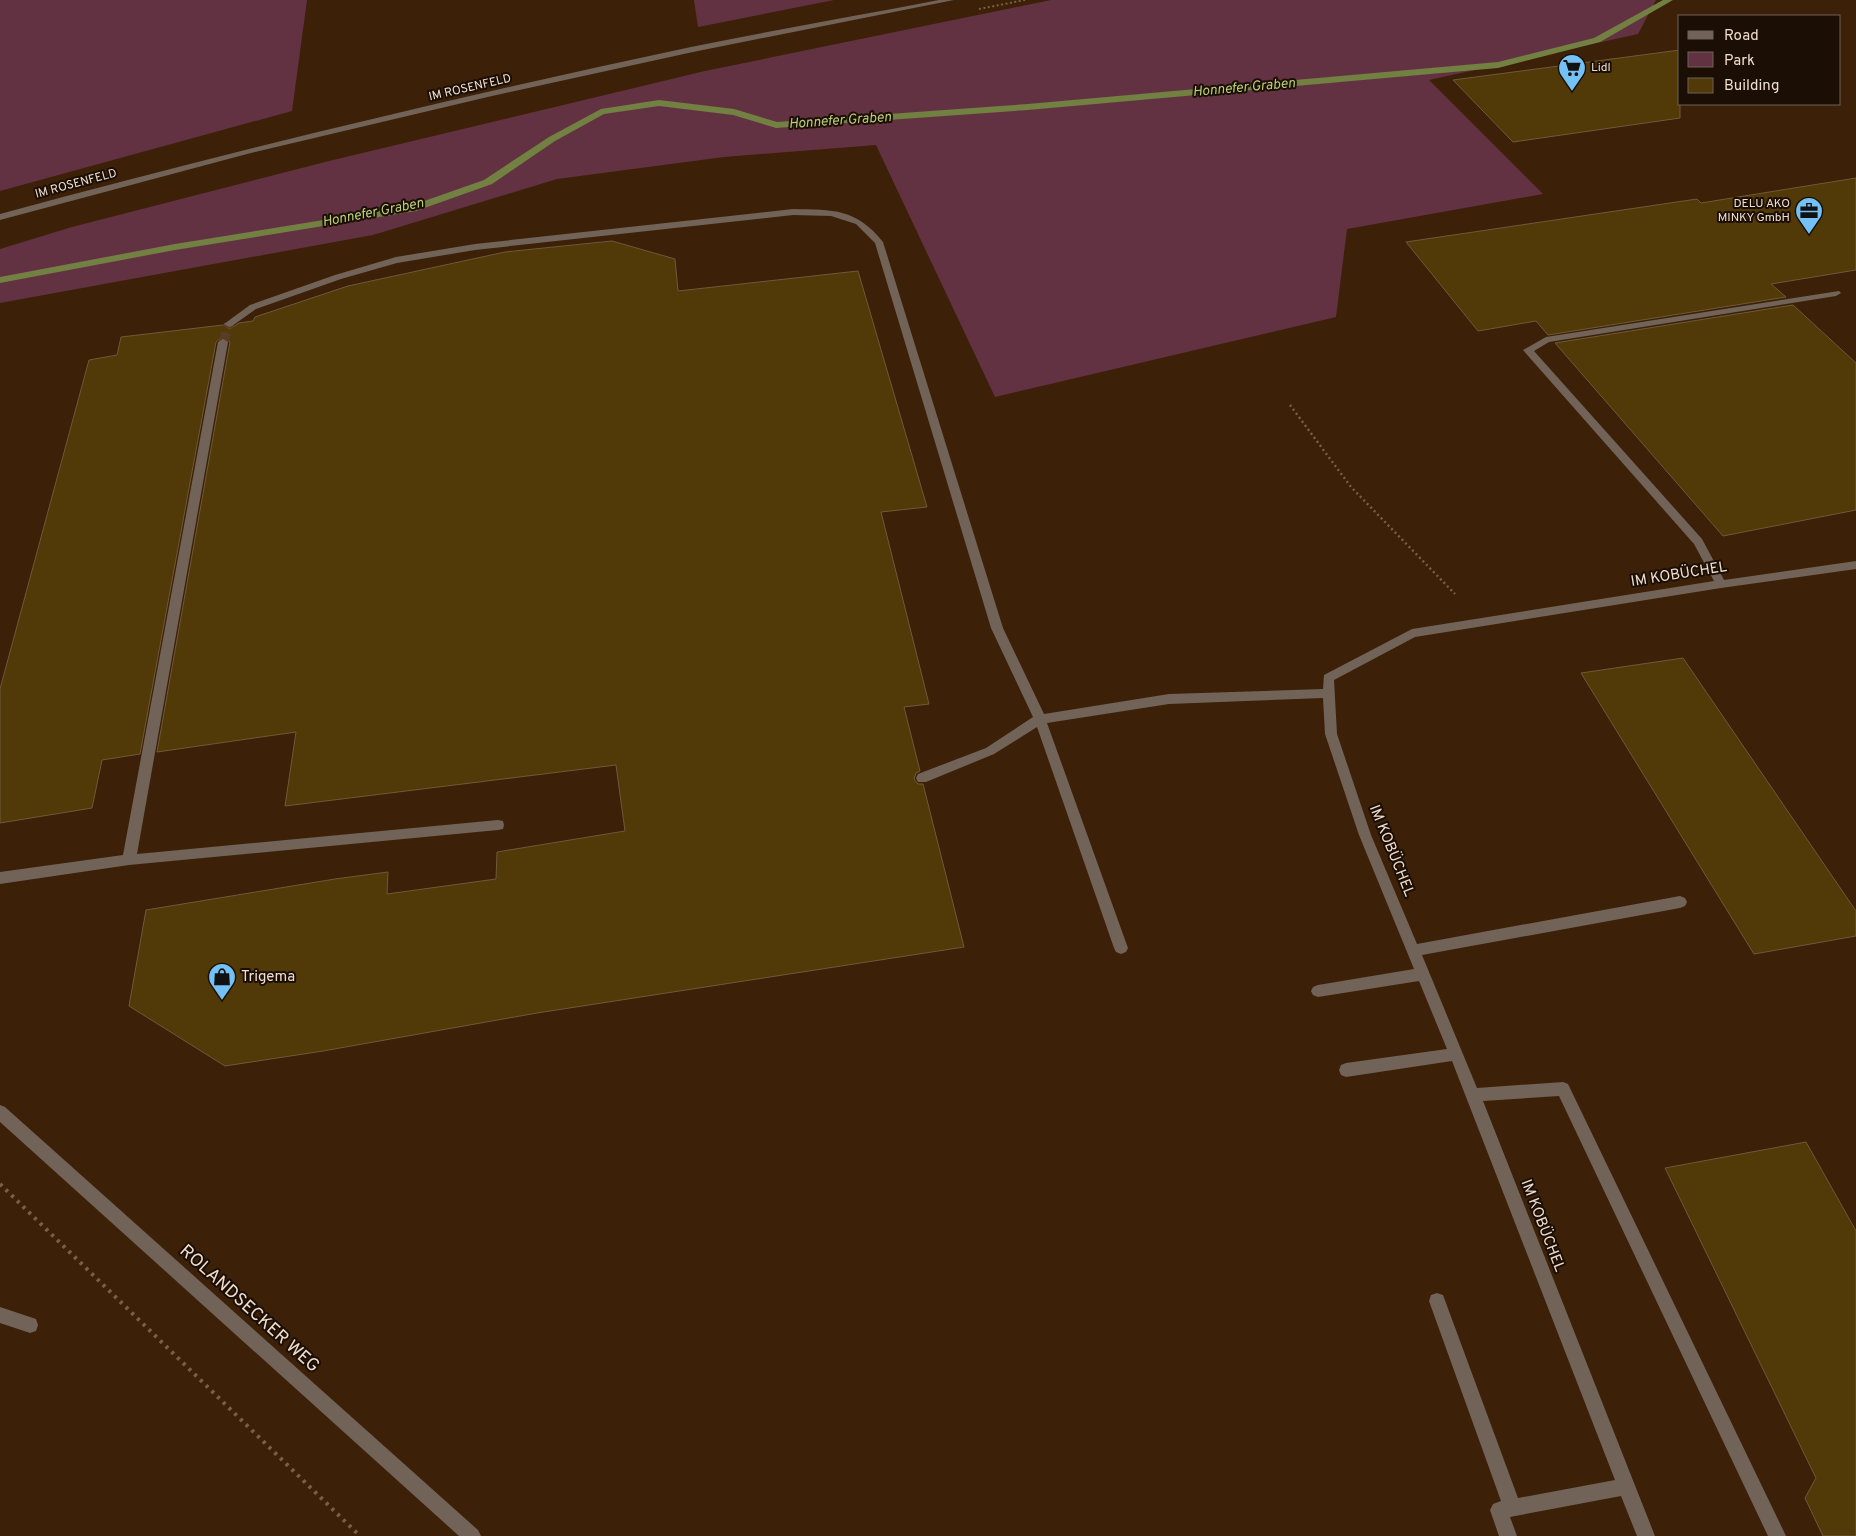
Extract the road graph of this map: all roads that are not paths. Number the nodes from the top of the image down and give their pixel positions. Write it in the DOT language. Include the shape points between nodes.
graph roads {
  1 [pos="950,0"];
  2 [pos="0,217"];
  3 [pos="1836,293"];
  4 [pos="229,324"];
  5 [pos="223,342"];
  6 [pos="1856,565"];
  7 [pos="1721,584"];
  8 [pos="1329,693"];
  9 [pos="1040,719"];
  10 [pos="922,778"];
  11 [pos="498,825"];
  12 [pos="130,860"];
  13 [pos="0,878"];
  14 [pos="1680,902"];
  15 [pos="1121,948"];
  16 [pos="1414,950"];
  17 [pos="1423,974"];
  18 [pos="1318,991"];
  19 [pos="1456,1054"];
  20 [pos="1346,1070"];
  21 [pos="1473,1095"];
  22 [pos="0,1112"];
  23 [pos="1437,1301"];
  24 [pos="0,1316"];
  25 [pos="30,1325"];
  26 [pos="1626,1486"];
  27 [pos="1512,1506"];
  28 [pos="472,1536"];
  29 [pos="1508,1536"];
  30 [pos="1646,1536"];
  31 [pos="1777,1536"];
  1 -- 2 [label="street, IM ROSENFELD" via="677,53 524,87 154,174"];
  3 -- 7 [label="street" via="1546,340 1528,350 1698,542"];
  4 -- 9 [label="street" via="252,307 338,277 396,260 475,247 793,212 832,213 860,222 879,242 997,628"];
  5 -- 12 [label="street"];
  6 -- 7 [label="street, IM KOBÜCHEL"];
  7 -- 8 [label="street, IM KOBÜCHEL" via="1412,633 1328,678"];
  8 -- 9 [label="street" via="1168,699"];
  8 -- 16 [label="street, IM KOBÜCHEL" via="1331,734 1365,835"];
  9 -- 10 [label="street" via="990,751"];
  9 -- 15 [label="street"];
  11 -- 12 [label="street"];
  12 -- 13 [label="street"];
  14 -- 16 [label="street"];
  16 -- 17 [label="street, IM KOBÜCHEL"];
  17 -- 18 [label="street"];
  17 -- 19 [label="street, IM KOBÜCHEL"];
  19 -- 20 [label="street"];
  19 -- 21 [label="street, IM KOBÜCHEL"];
  21 -- 26 [label="street, IM KOBÜCHEL"];
  21 -- 31 [label="street" via="1563,1088"];
  22 -- 28 [label="street, ROLANDSECKER WEG"];
  23 -- 27 [label="street"];
  24 -- 25 [label="street"];
  26 -- 27 [label="street"];
  26 -- 30 [label="street, IM KOBÜCHEL"];
  27 -- 29 [label="street" via="1499,1510"];
}
